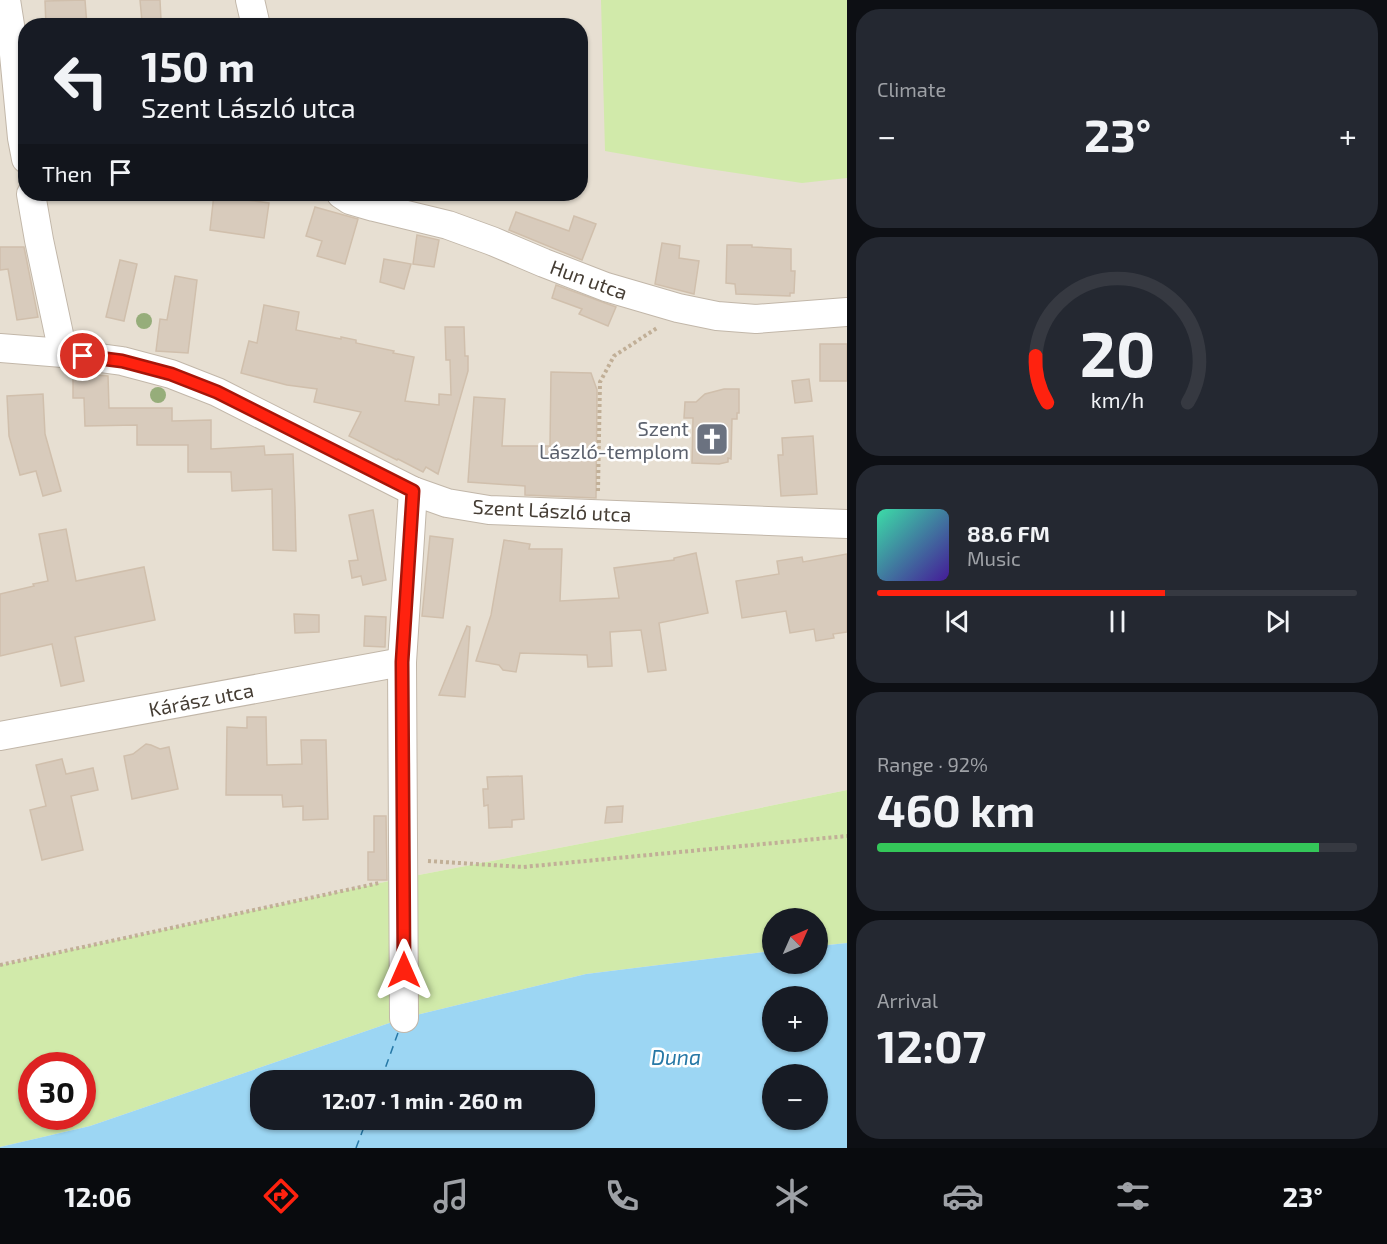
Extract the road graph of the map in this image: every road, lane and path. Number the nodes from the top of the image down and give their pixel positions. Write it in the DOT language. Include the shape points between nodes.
graph roads {
  1 [pos="6,0"];
  2 [pos="250,0"];
  3 [pos="254,18"];
  4 [pos="18,96"];
  5 [pos="32,201"];
  6 [pos="353,201"];
  7 [pos="678,308"];
  8 [pos="847,312"];
  9 [pos="0,348"];
  10 [pos="63,353"];
  11 [pos="413,491"];
  12 [pos="598,513"];
  13 [pos="847,524"];
  14 [pos="402,662"];
  15 [pos="0,736"];
  16 [pos="847,836"];
  17 [pos="403,869"];
  18 [pos="0,965"];
  19 [pos="404,1018"];
  1 -- 4 [label="street"];
  2 -- 3 [label="street"];
  5 -- 10 [label="street"];
  6 -- 7 [label="street, Hun utca" via="448,225 606,287"];
  7 -- 8 [label="street, Hun utca" via="756,319"];
  7 -- 12 [label="path" via="674,317 614,356 600,382"];
  9 -- 10 [label="street, Szent László utca"];
  10 -- 11 [label="street, Szent László utca" via="122,361 180,377"];
  11 -- 12 [label="street, Szent László utca" via="489,510"];
  11 -- 14 [label="street"];
  12 -- 13 [label="street, Szent László utca"];
  14 -- 15 [label="street, Kárász utca"];
  14 -- 17 [label="street"];
  16 -- 17 [label="path" via="523,867"];
  17 -- 18 [label="path"];
  17 -- 19 [label="street"];
}
